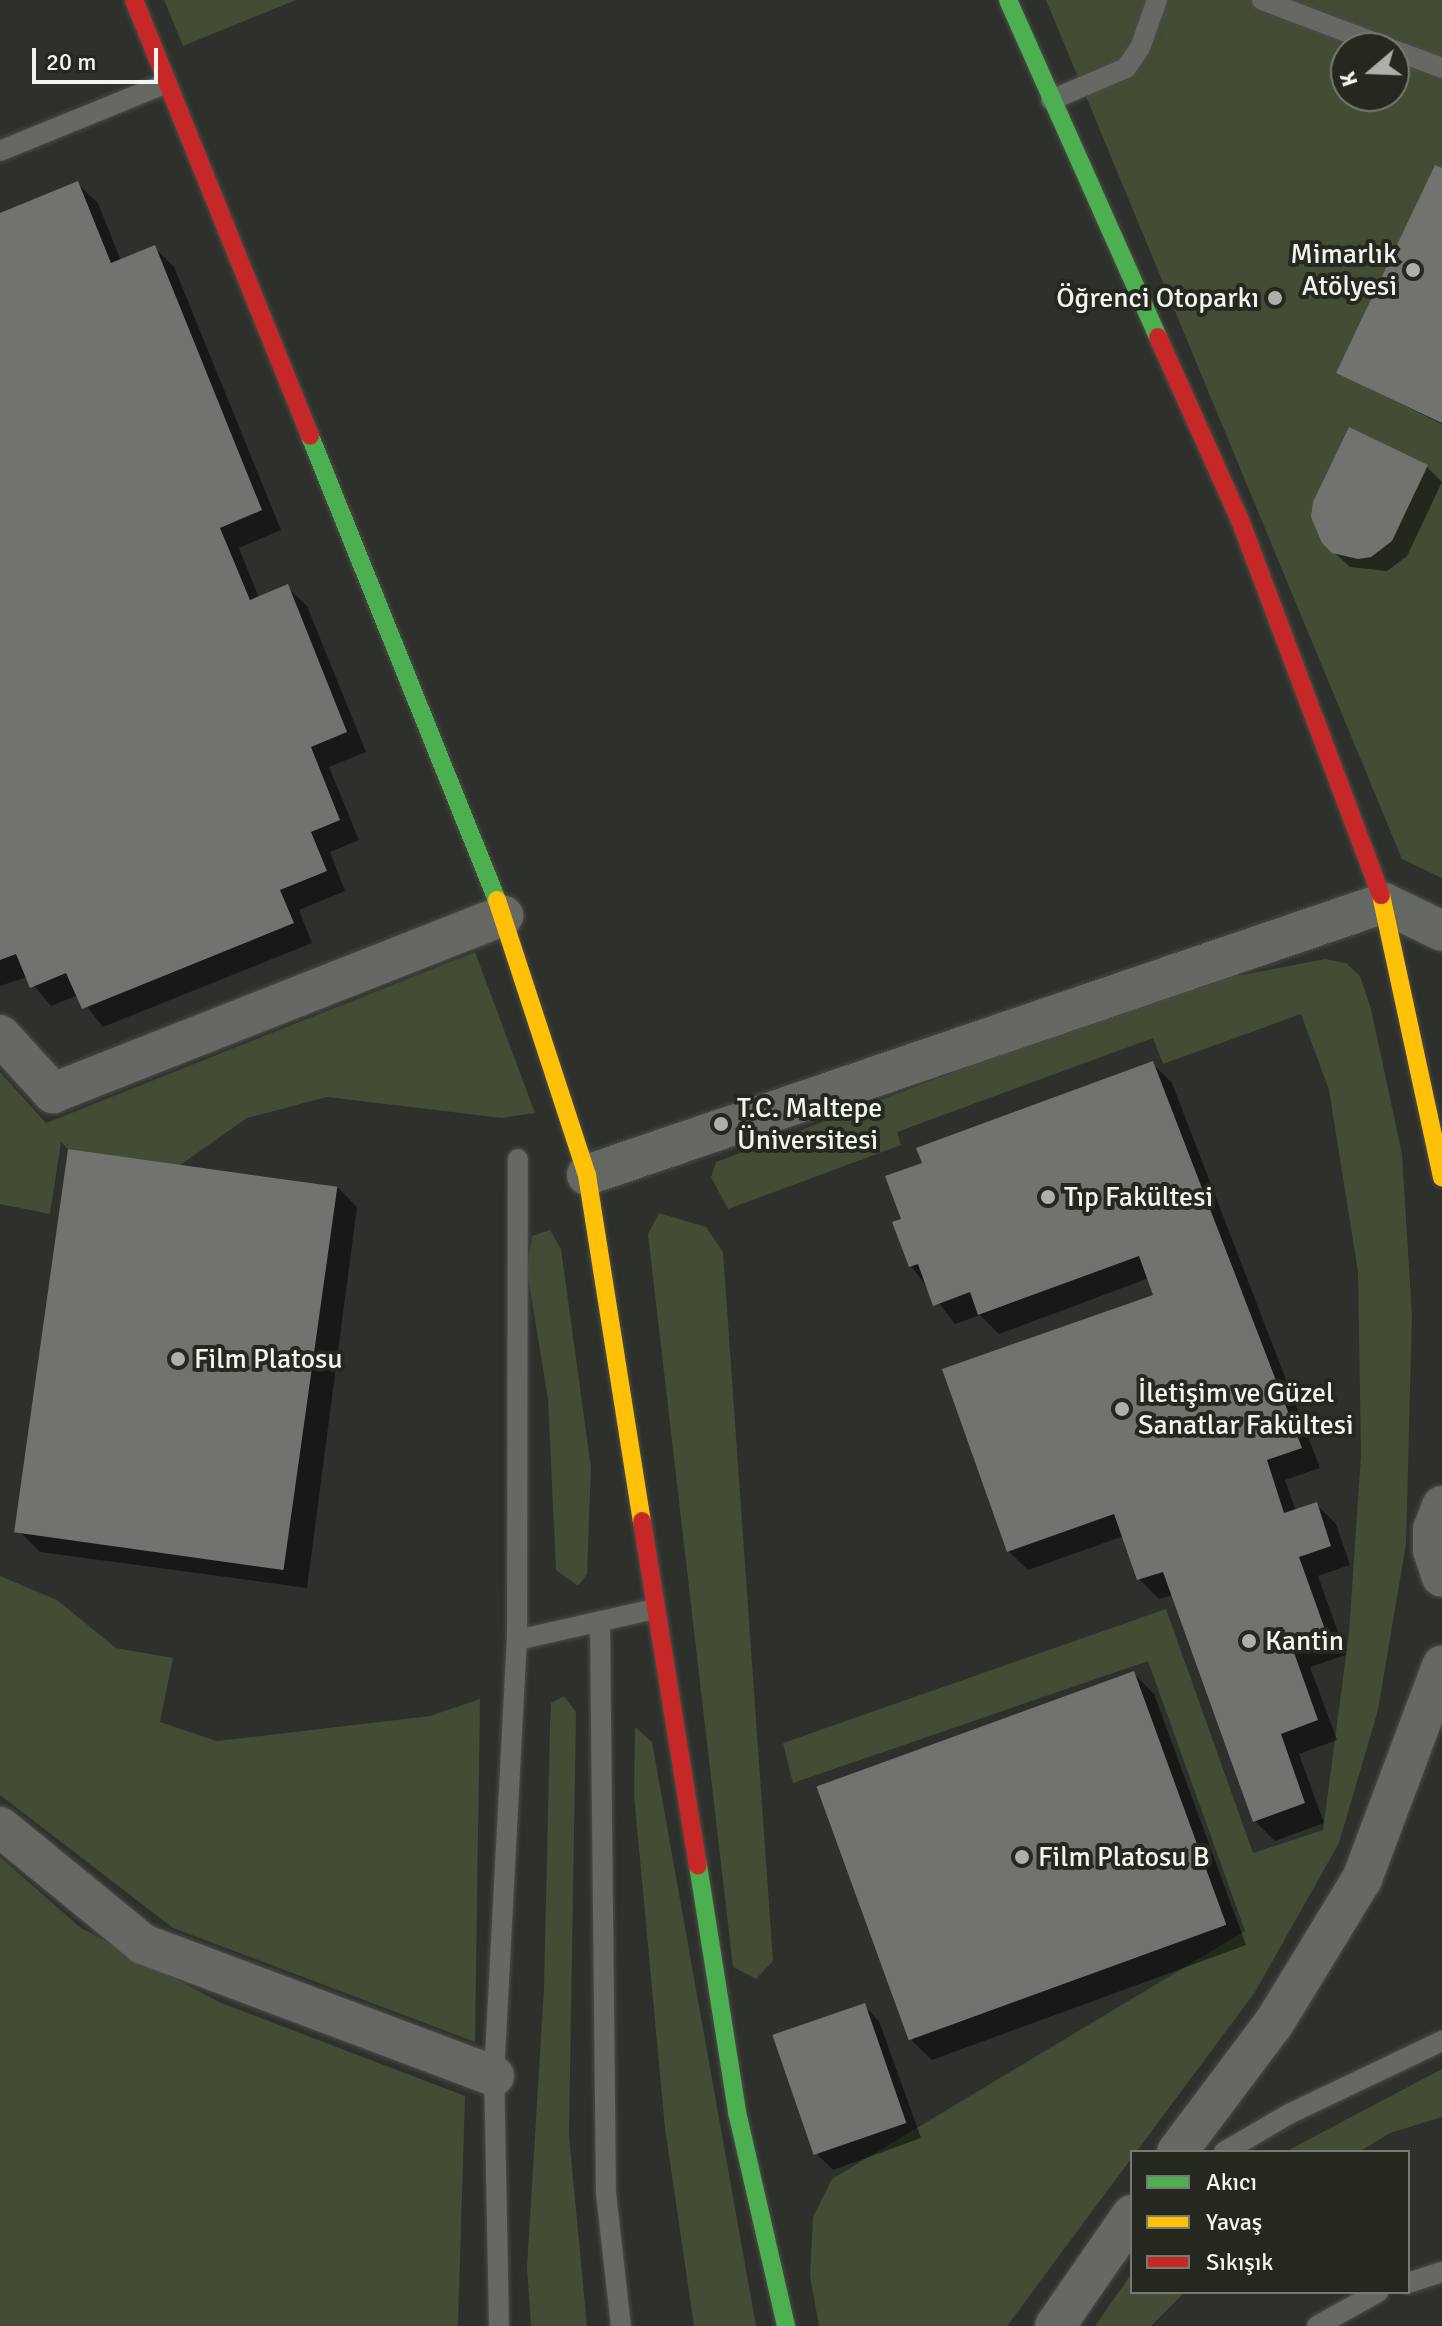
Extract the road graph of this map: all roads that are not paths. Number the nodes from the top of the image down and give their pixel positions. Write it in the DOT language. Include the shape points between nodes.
graph roads {
  1 [pos="134,0"];
  2 [pos="1008,0"];
  3 [pos="1157,0"];
  4 [pos="1262,0"];
  5 [pos="1346,32"];
  6 [pos="1410,56"];
  7 [pos="1442,68"];
  8 [pos="167,83"];
  9 [pos="1051,100"];
  10 [pos="0,151"];
  11 [pos="1384,903"];
  12 [pos="503,916"];
  13 [pos="1442,931"];
  14 [pos="0,1035"];
  15 [pos="518,1159"];
  16 [pos="587,1175"];
  17 [pos="1442,1178"];
  18 [pos="1442,1506"];
  19 [pos="1442,1577"];
  20 [pos="655,1609"];
  21 [pos="600,1623"];
  22 [pos="517,1640"];
  23 [pos="1442,1666"];
  24 [pos="0,1827"];
  25 [pos="1442,2041"];
  26 [pos="494,2076"];
  27 [pos="1179,2150"];
  28 [pos="1227,2150"];
  29 [pos="1130,2218"];
  30 [pos="1442,2272"];
  31 [pos="1410,2282"];
  32 [pos="1374,2294"];
  33 [pos="499,2326"];
  34 [pos="621,2326"];
  35 [pos="786,2326"];
  36 [pos="1055,2326"];
  37 [pos="1317,2326"];
  1 -- 8 [label="street"];
  2 -- 9 [label="street"];
  3 -- 9 [label="lane" via="1140,48 1126,68"];
  4 -- 5 [label="lane"];
  6 -- 7 [label="lane"];
  8 -- 10 [label="lane"];
  8 -- 12 [label="street"];
  9 -- 11 [label="street" via="1240,520"];
  11 -- 13 [label="street"];
  11 -- 16 [label="street"];
  11 -- 17 [label="street"];
  12 -- 14 [label="street" via="53,1093"];
  12 -- 16 [label="street"];
  15 -- 22 [label="lane"];
  16 -- 20 [label="street"];
  18 -- 19 [label="street" via="1433,1529"];
  20 -- 21 [label="lane"];
  20 -- 35 [label="street" via="737,2112"];
  21 -- 22 [label="lane"];
  21 -- 34 [label="lane" via="606,2193"];
  22 -- 26 [label="lane"];
  23 -- 27 [label="street" via="1362,1879 1274,2023"];
  24 -- 26 [label="street" via="143,1944"];
  25 -- 28 [label="lane" via="1289,2114"];
  26 -- 33 [label="lane"];
  29 -- 36 [label="street"];
  30 -- 31 [label="lane"];
  32 -- 37 [label="lane"];
}
